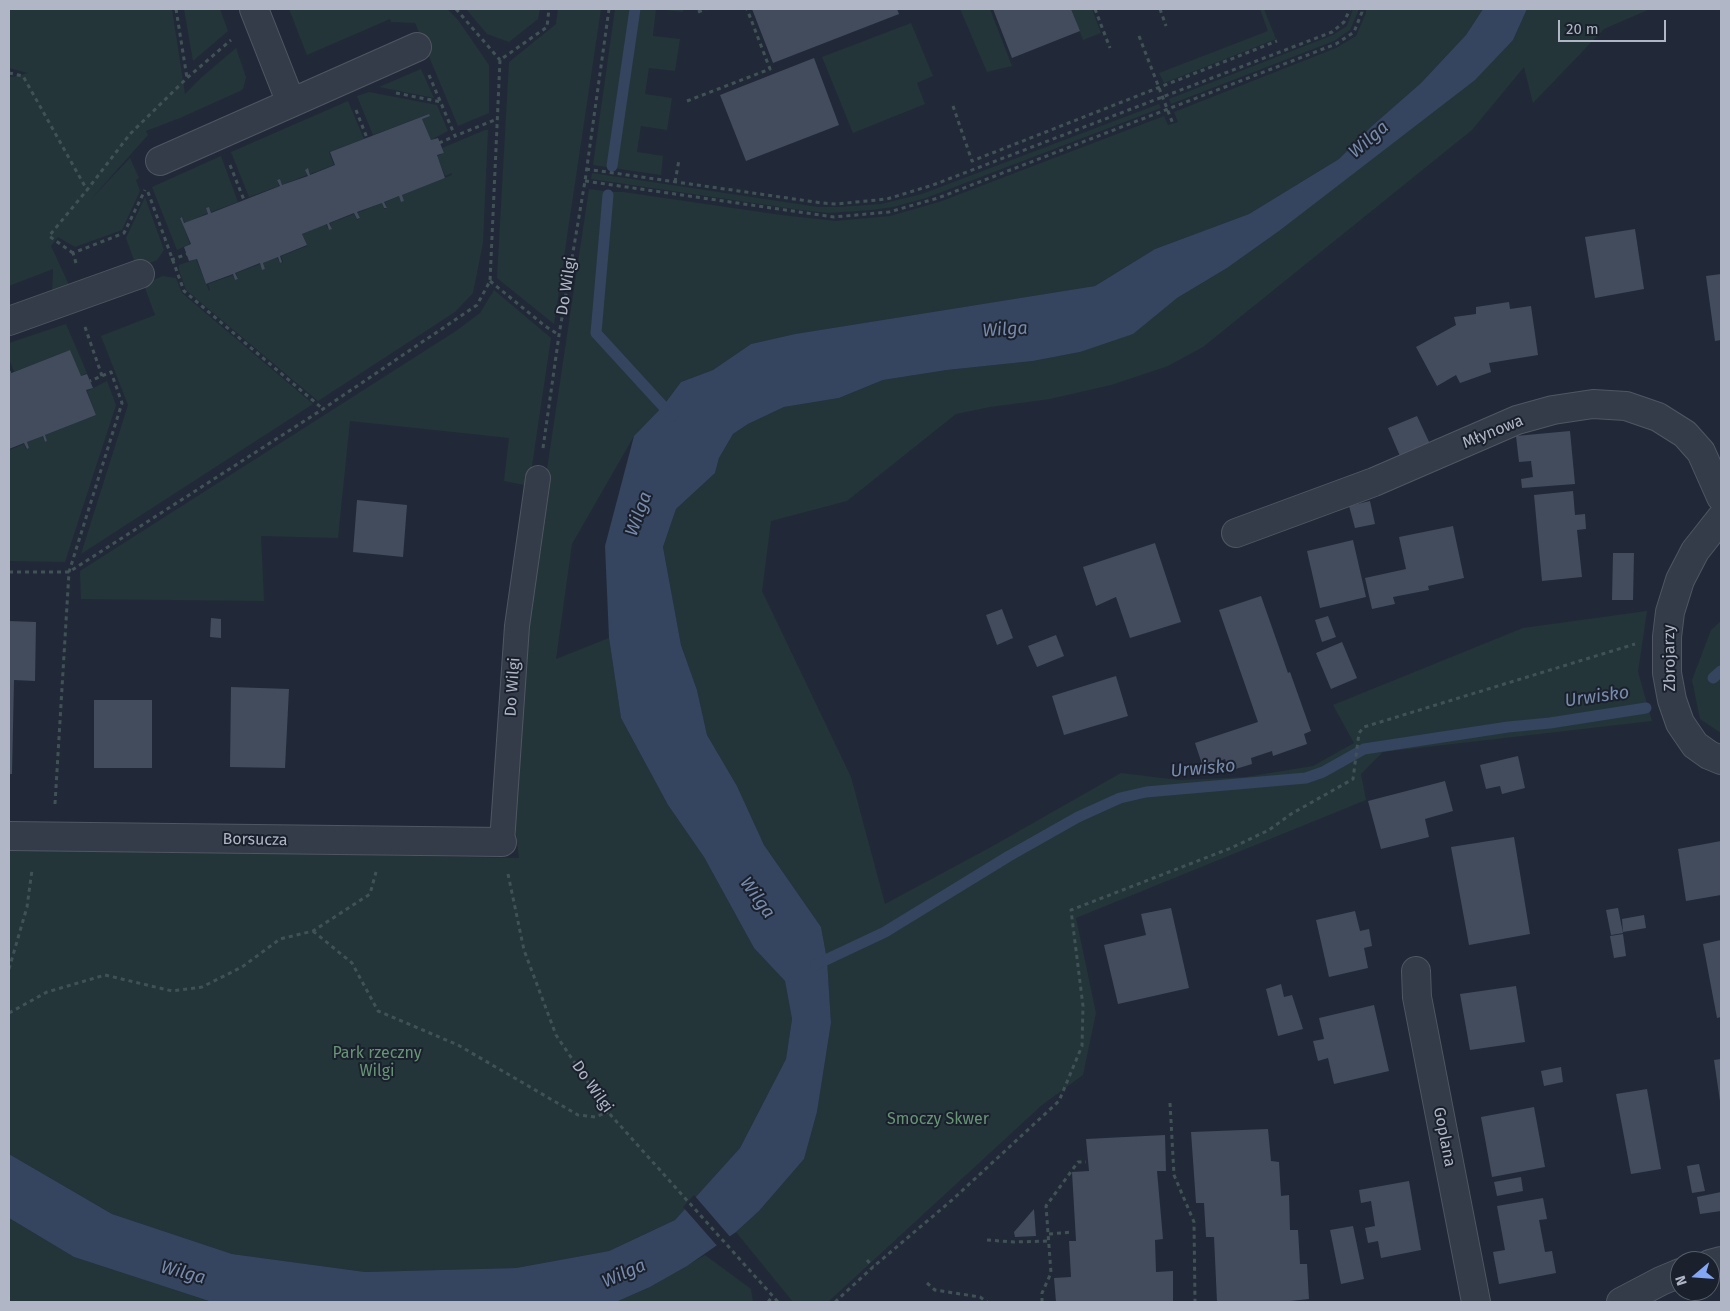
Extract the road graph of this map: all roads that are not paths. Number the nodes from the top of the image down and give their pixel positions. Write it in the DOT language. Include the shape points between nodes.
graph roads {
  1 [pos="256,13"];
  2 [pos="417,48"];
  3 [pos="291,103"];
  4 [pos="160,161"];
  5 [pos="140,274"];
  6 [pos="9,321"];
  7 [pos="538,478"];
  8 [pos="1721,497"];
  9 [pos="1721,518"];
  10 [pos="1236,533"];
  11 [pos="1721,760"];
  12 [pos="9,836"];
  13 [pos="502,842"];
  14 [pos="1416,971"];
  15 [pos="1670,1277"];
  16 [pos="1476,1302"];
  17 [pos="1621,1302"];
  1 -- 3 [label="street"];
  2 -- 3 [label="street"];
  3 -- 4 [label="street"];
  5 -- 6 [label="street"];
  7 -- 13 [label="street, Do Wilgi" via="517,626"];
  8 -- 10 [label="street, Młynowa" via="1701,452 1685,434 1658,417 1626,406 1593,404 1517,420 1374,482"];
  9 -- 11 [label="street, Zbrojarzy" via="1695,550 1680,580 1670,612 1667,637 1667,673 1680,723 1696,745 1709,756"];
  12 -- 13 [label="street, Borsucza"];
  14 -- 16 [label="street, Goplana" via="1417,997"];
  15 -- 17 [label="street"];
}
